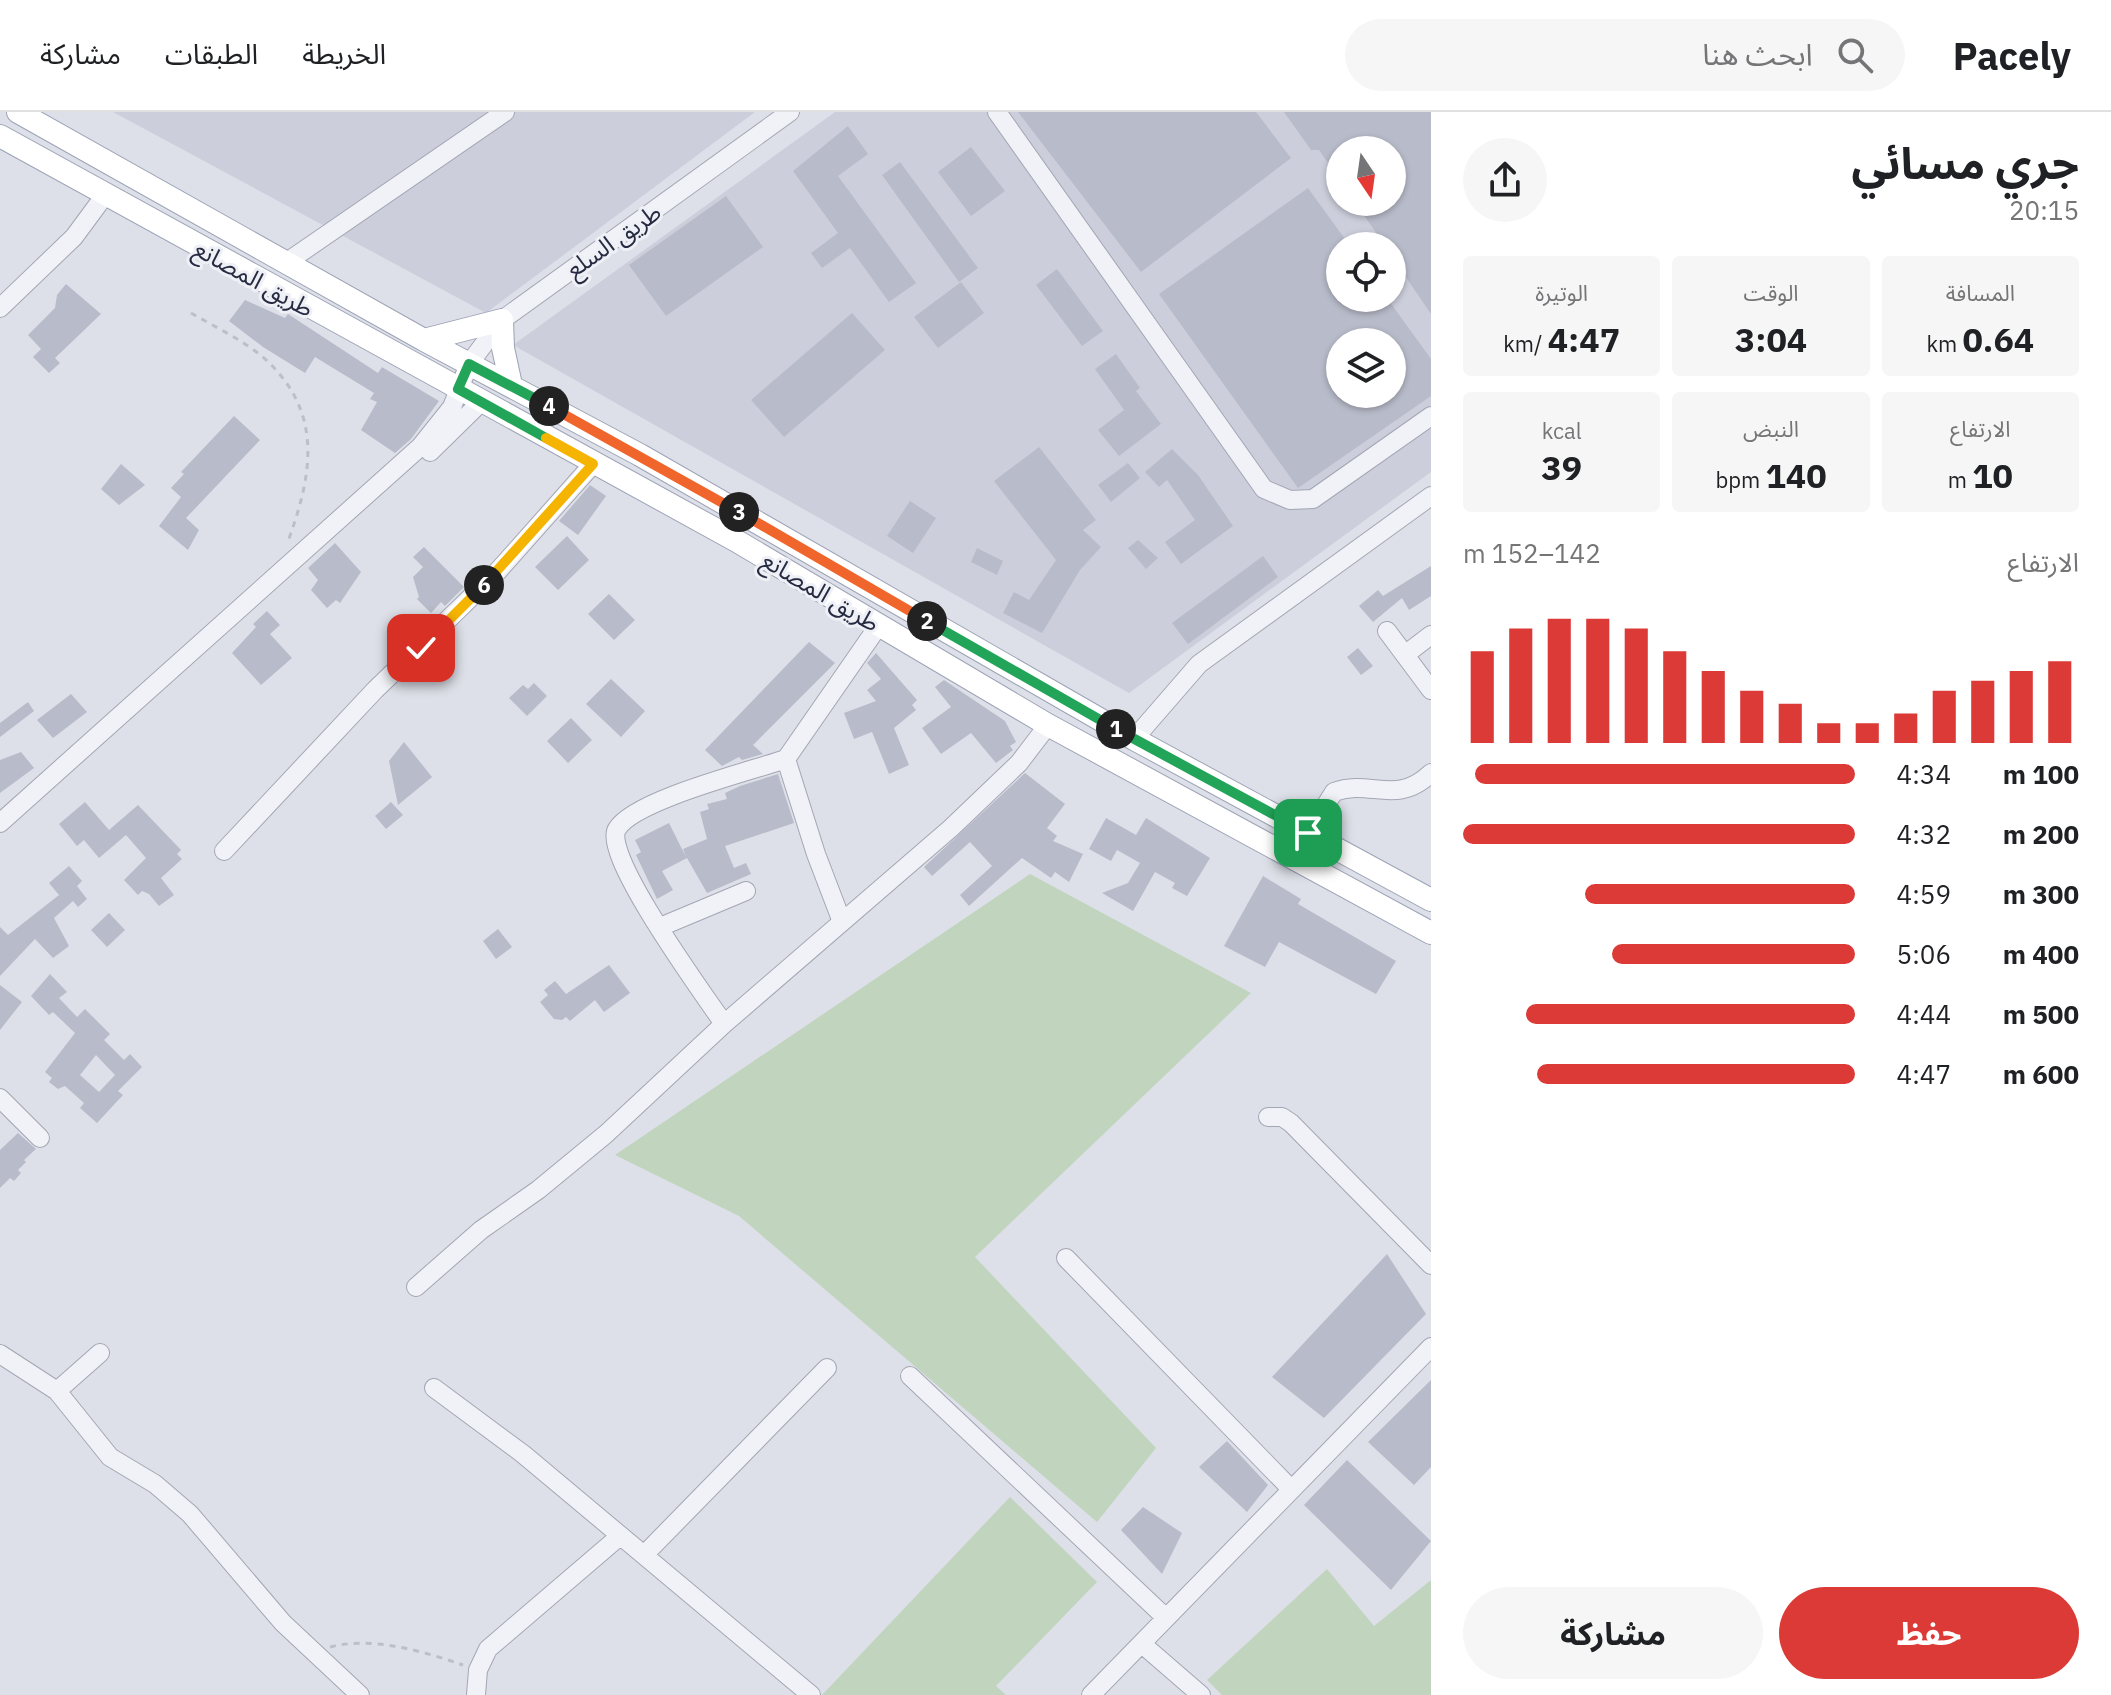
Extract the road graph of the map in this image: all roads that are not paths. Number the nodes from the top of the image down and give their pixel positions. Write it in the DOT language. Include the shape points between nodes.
graph roads {
  1 [pos="18,112"];
  2 [pos="505,112"];
  3 [pos="790,112"];
  4 [pos="997,112"];
  5 [pos="0,136"];
  6 [pos="105,195"];
  7 [pos="287,262"];
  8 [pos="0,308"];
  9 [pos="502,320"];
  10 [pos="424,340"];
  11 [pos="469,364"];
  12 [pos="511,385"];
  13 [pos="458,389"];
  14 [pos="480,403"];
  15 [pos="1431,416"];
  16 [pos="593,464"];
  17 [pos="1431,496"];
  18 [pos="879,625"];
  19 [pos="1387,631"];
  20 [pos="1431,635"];
  21 [pos="1406,654"];
  22 [pos="1431,690"];
  23 [pos="1048,725"];
  24 [pos="1134,739"];
  25 [pos="786,759"];
  26 [pos="1431,773"];
  27 [pos="0,823"];
  28 [pos="1308,833"];
  29 [pos="0,839"];
  30 [pos="224,851"];
  31 [pos="746,891"];
  32 [pos="1431,900"];
  33 [pos="842,922"];
  34 [pos="660,927"];
  35 [pos="1431,933"];
  36 [pos="724,1024"];
  37 [pos="0,1098"];
  38 [pos="1268,1117"];
  39 [pos="40,1138"];
  40 [pos="1066,1258"];
  41 [pos="1431,1265"];
  42 [pos="416,1287"];
  43 [pos="1431,1347"];
  44 [pos="100,1353"];
  45 [pos="0,1354"];
  46 [pos="827,1368"];
  47 [pos="910,1376"];
  48 [pos="434,1388"];
  49 [pos="57,1391"];
  50 [pos="1290,1488"];
  51 [pos="620,1536"];
  52 [pos="644,1555"];
  53 [pos="1165,1617"];
  54 [pos="1142,1644"];
  55 [pos="360,1695"];
  56 [pos="476,1695"];
  57 [pos="811,1695"];
  58 [pos="1091,1695"];
  59 [pos="1201,1695"];
  1 -- 7 [label="main road, طريق المصانع"];
  2 -- 7 [label="street"];
  3 -- 9 [label="street, طريق السلع"];
  4 -- 15 [label="street" via="1264,489 1290,500 1313,499"];
  5 -- 6 [label="main road, طريق المصانع"];
  6 -- 8 [label="street" via="74,237"];
  6 -- 13 [label="main road, طريق المصانع"];
  7 -- 10 [label="main road, طريق المصانع"];
  9 -- 10 [label="main road"];
  9 -- 11 [label="street, طريق السلع"];
  9 -- 12 [label="main road"];
  10 -- 11 [label="main road, طريق المصانع"];
  11 -- 12 [label="main road, طريق المصانع"];
  11 -- 13 [label="street, طريق السلع"];
  12 -- 24 [label="main road, طريق المصانع"];
  13 -- 14 [label="main road, طريق المصانع"];
  13 -- 27 [label="street, طريق السلع" via="446,415 403,464"];
  14 -- 16 [label="main road, طريق المصانع"];
  14 -- 29 [label="street"];
  16 -- 18 [label="main road, طريق المصانع"];
  16 -- 30 [label="street" via="498,571 375,690"];
  17 -- 24 [label="street" via="1199,664"];
  18 -- 23 [label="main road, طريق المصانع"];
  18 -- 25 [label="street"];
  19 -- 21 [label="street"];
  20 -- 21 [label="street"];
  21 -- 22 [label="street"];
  23 -- 33 [label="street" via="998,783"];
  23 -- 35 [label="main road, طريق المصانع"];
  24 -- 28 [label="main road, طريق المصانع"];
  25 -- 33 [label="street"];
  25 -- 34 [label="street" via="662,800 620,824 615,850"];
  26 -- 28 [label="street" via="1399,791 1357,787 1334,792"];
  28 -- 32 [label="main road, طريق المصانع"];
  31 -- 34 [label="street"];
  33 -- 36 [label="street"];
  34 -- 36 [label="street"];
  36 -- 42 [label="street" via="606,1134"];
  37 -- 39 [label="street"];
  38 -- 41 [label="street" via="1291,1123"];
  40 -- 50 [label="street"];
  43 -- 50 [label="street"];
  44 -- 49 [label="street"];
  45 -- 49 [label="street"];
  46 -- 52 [label="street"];
  47 -- 53 [label="street"];
  48 -- 51 [label="street"];
  49 -- 55 [label="street" via="97,1444 190,1514 283,1623"];
  50 -- 53 [label="street"];
  51 -- 52 [label="street"];
  51 -- 56 [label="street" via="488,1649 478,1670"];
  52 -- 57 [label="street"];
  53 -- 54 [label="street"];
  54 -- 58 [label="street"];
  54 -- 59 [label="street"];
}
